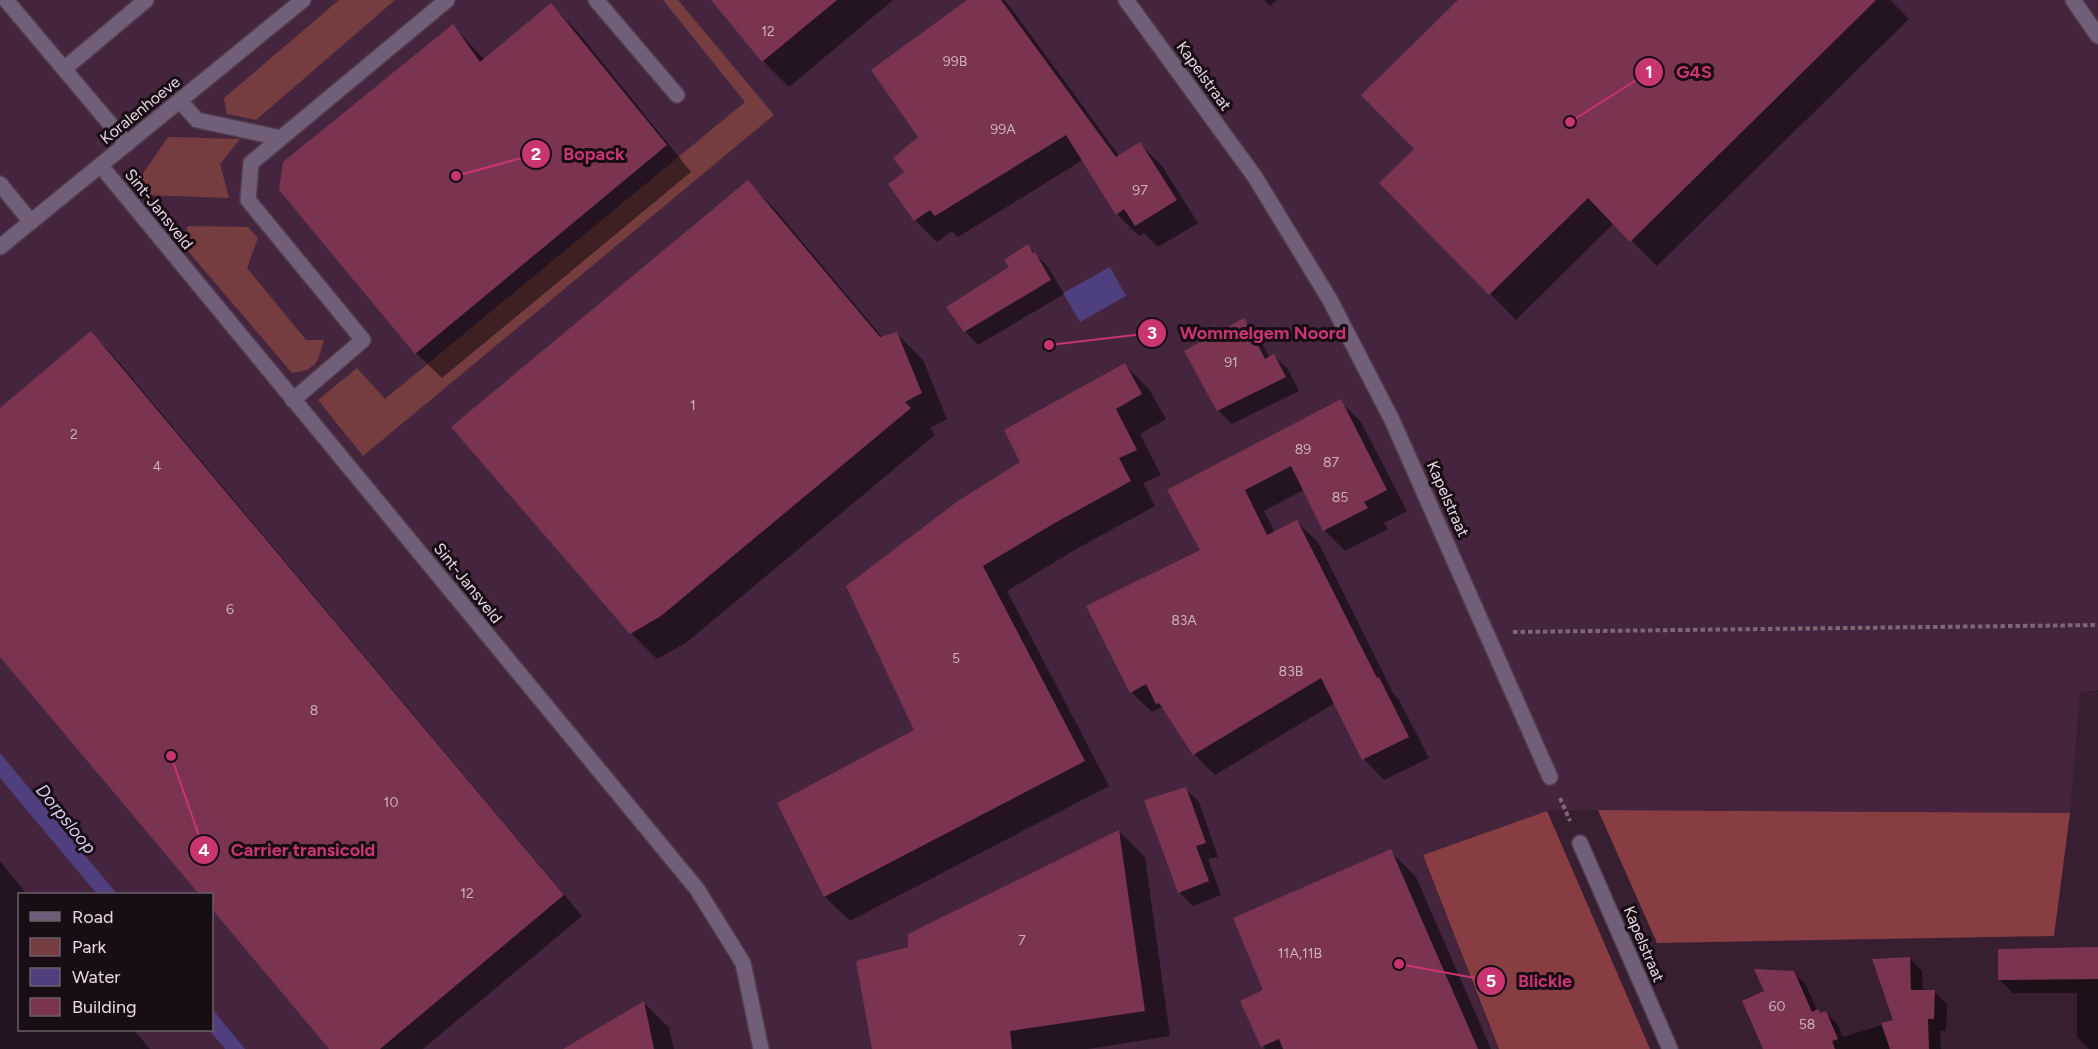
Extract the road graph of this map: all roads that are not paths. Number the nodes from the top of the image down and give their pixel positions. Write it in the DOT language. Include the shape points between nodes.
graph roads {
  1 [pos="6,0"];
  2 [pos="146,0"];
  3 [pos="303,0"];
  4 [pos="447,0"];
  5 [pos="596,0"];
  6 [pos="1126,0"];
  7 [pos="2073,0"];
  8 [pos="2098,36"];
  9 [pos="64,69"];
  10 [pos="677,95"];
  11 [pos="180,101"];
  12 [pos="281,138"];
  13 [pos="127,144"];
  14 [pos="101,166"];
  15 [pos="0,183"];
  16 [pos="31,222"];
  17 [pos="0,248"];
  18 [pos="294,400"];
  19 [pos="1550,777"];
  20 [pos="1581,843"];
  21 [pos="761,1049"];
  22 [pos="1670,1049"];
  1 -- 9 [label="street"];
  2 -- 9 [label="street"];
  3 -- 11 [label="street, Koralenhoeve"];
  4 -- 12 [label="street"];
  5 -- 10 [label="street"];
  6 -- 19 [label="street, Kapelstraat" via="1255,177 1330,300 1392,420"];
  7 -- 8 [label="street"];
  9 -- 13 [label="street"];
  11 -- 12 [label="street" via="197,120"];
  11 -- 13 [label="street, Koralenhoeve"];
  12 -- 18 [label="street" via="251,164 248,200 363,340"];
  13 -- 14 [label="street, Koralenhoeve"];
  14 -- 16 [label="street, Koralenhoeve"];
  14 -- 18 [label="street, Sint-Jansveld"];
  15 -- 16 [label="street"];
  16 -- 17 [label="street, Koralenhoeve"];
  18 -- 21 [label="street, Sint-Jansveld" via="698,889 743,963"];
  20 -- 22 [label="street, Kapelstraat"];
}
